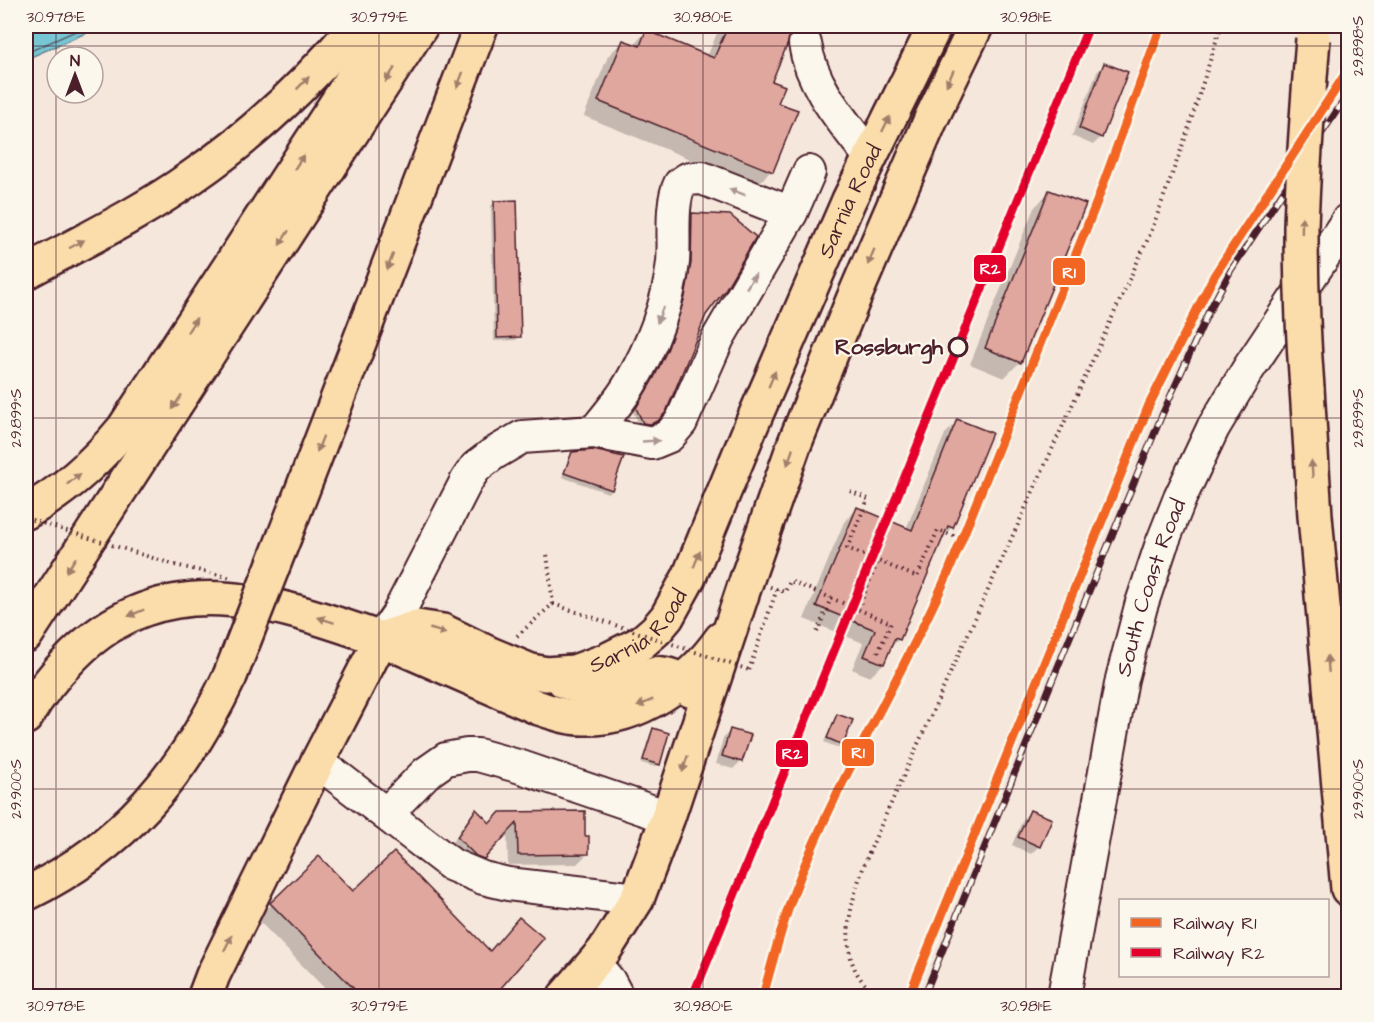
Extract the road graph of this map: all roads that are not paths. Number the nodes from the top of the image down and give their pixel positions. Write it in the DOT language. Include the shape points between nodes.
graph roads {
  1 [pos="356,26"];
  2 [pos="387,26"];
  3 [pos="422,26"];
  4 [pos="481,26"];
  5 [pos="935,26"];
  6 [pos="976,26"];
  7 [pos="1314,32"];
  8 [pos="805,44"];
  9 [pos="870,157"];
  10 [pos="809,172"];
  11 [pos="791,213"];
  12 [pos="1348,220"];
  13 [pos="26,272"];
  14 [pos="594,432"];
  15 [pos="26,512"];
  16 [pos="733,622"];
  17 [pos="26,635"];
  18 [pos="381,639"];
  19 [pos="546,675"];
  20 [pos="682,681"];
  21 [pos="703,709"];
  22 [pos="26,717"];
  23 [pos="317,763"];
  24 [pos="386,814"];
  25 [pos="668,818"];
  26 [pos="1348,889"];
  27 [pos="26,894"];
  28 [pos="637,900"];
  29 [pos="594,963"];
  30 [pos="205,996"];
  31 [pos="565,996"];
  32 [pos="617,996"];
  33 [pos="1065,996"];
  13 -- 1 [label="main road, one-way" via="192,177 278,108"];
  15 -- 2 [label="main road, one-way" via="81,474 124,428"];
  3 -- 17 [label="main road, one-way"];
  4 -- 27 [label="main road, one-way, bridge" via="219,699 187,754 160,790 107,843 61,876"];
  9 -- 5 [label="main road, Sarnia Road, one-way"];
  6 -- 16 [label="main road, Sarnia Road, one-way" via="853,300 794,445"];
  26 -- 7 [label="main road, one-way, bridge" via="1302,317 1303,171"];
  8 -- 9 [label="street" via="807,61 822,92"];
  19 -- 9 [label="main road, Sarnia Road, one-way" via="574,672 641,643 656,630 680,597"];
  10 -- 11 [label="street"];
  14 -- 11 [label="street, one-way" via="652,443 675,430 732,311"];
  11 -- 14 [label="street, one-way" via="702,178 680,184 672,271 665,302 630,384"];
  12 -- 33 [label="street, South Coast Road" via="1212,428 1161,546 1122,679"];
  14 -- 18 [label="street" via="522,437 476,467"];
  16 -- 20 [label="main road" via="699,666"];
  16 -- 21 [label="main road, Sarnia Road"];
  18 -- 19 [label="main road, Sarnia Road, one-way" via="425,627"];
  20 -- 18 [label="main road, one-way" via="624,712 606,717 563,716"];
  18 -- 22 [label="main road, one-way" via="261,602 216,598 168,602 117,622 86,643 46,685"];
  18 -- 23 [label="main road"];
  19 -- 20 [label="main road" via="594,687 652,674"];
  20 -- 21 [label="main road"];
  21 -- 25 [label="main road, Sarnia Road, one-way"];
  23 -- 24 [label="street"];
  30 -- 23 [label="main road, one-way"];
  24 -- 25 [label="street" via="426,772 446,759 478,755"];
  24 -- 28 [label="street" via="452,865 483,878"];
  25 -- 28 [label="main road, Sarnia Road"];
  28 -- 29 [label="main road, Sarnia Road"];
  29 -- 31 [label="main road, Sarnia Road"];
  29 -- 32 [label="street"];
}
